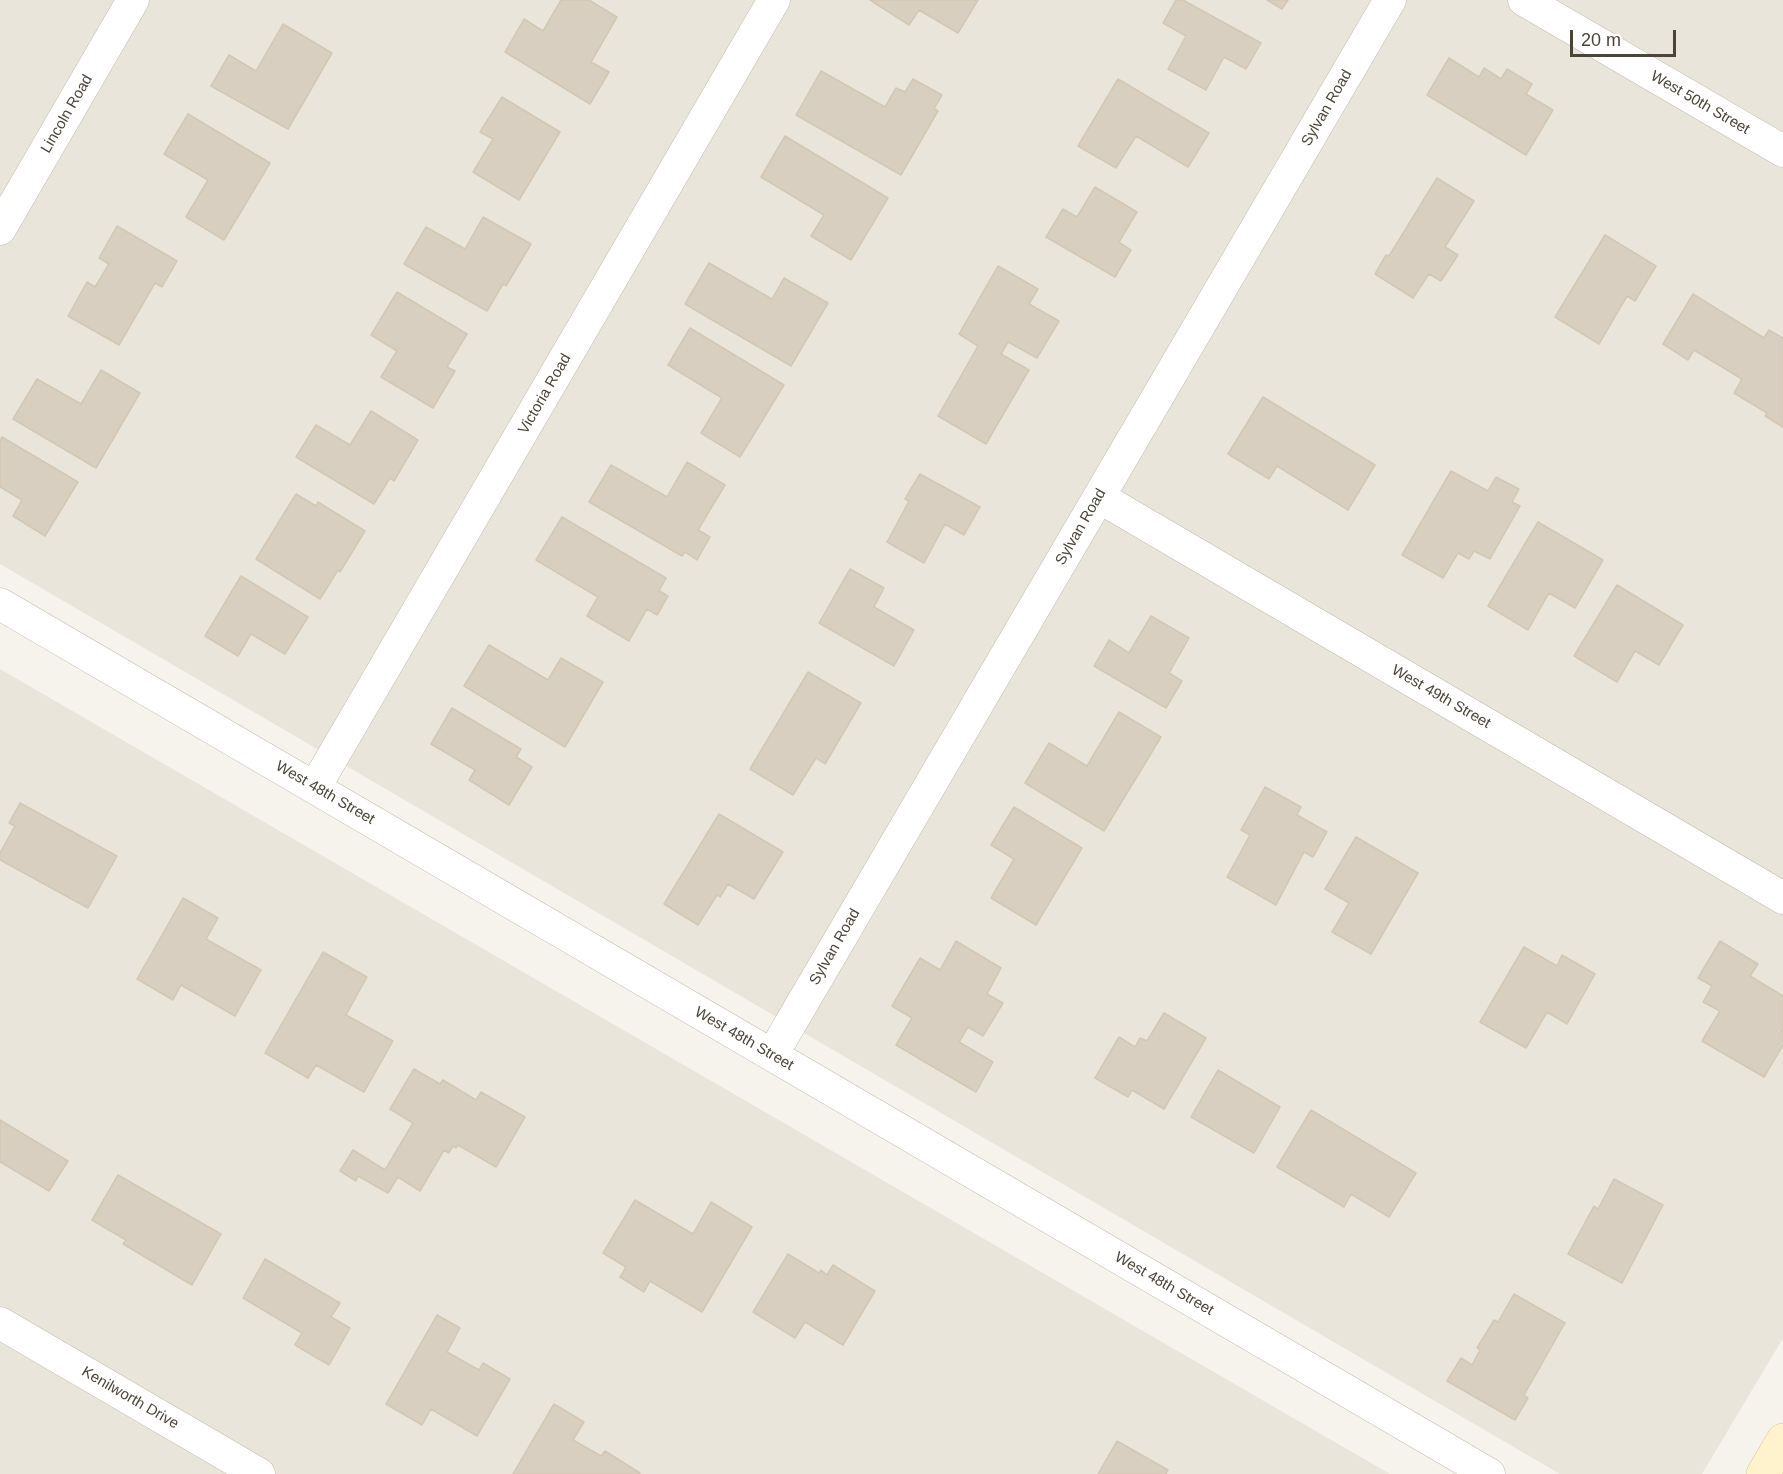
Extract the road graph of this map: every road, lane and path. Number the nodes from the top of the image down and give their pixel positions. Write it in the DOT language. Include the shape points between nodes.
graph roads {
  1 [pos="133,0"];
  2 [pos="774,0"];
  3 [pos="1390,0"];
  4 [pos="1524,0"];
  5 [pos="1783,151"];
  6 [pos="0,229"];
  7 [pos="1099,497"];
  8 [pos="0,604"];
  9 [pos="315,787"];
  10 [pos="1783,898"];
  11 [pos="772,1055"];
  12 [pos="0,1323"];
  13 [pos="1783,1440"];
  14 [pos="259,1474"];
  15 [pos="1489,1474"];
  16 [pos="1763,1474"];
  1 -- 6 [label="street, Lincoln Road"];
  2 -- 9 [label="street, Victoria Road"];
  3 -- 7 [label="street, Sylvan Road"];
  4 -- 5 [label="street, West 50th Street"];
  7 -- 10 [label="street, West 49th Street"];
  7 -- 11 [label="street, Sylvan Road"];
  8 -- 9 [label="street, West 48th Street"];
  9 -- 11 [label="street, West 48th Street"];
  11 -- 15 [label="street, West 48th Street"];
  12 -- 14 [label="street, Kenilworth Drive"];
  13 -- 16 [label="main road"];
}
